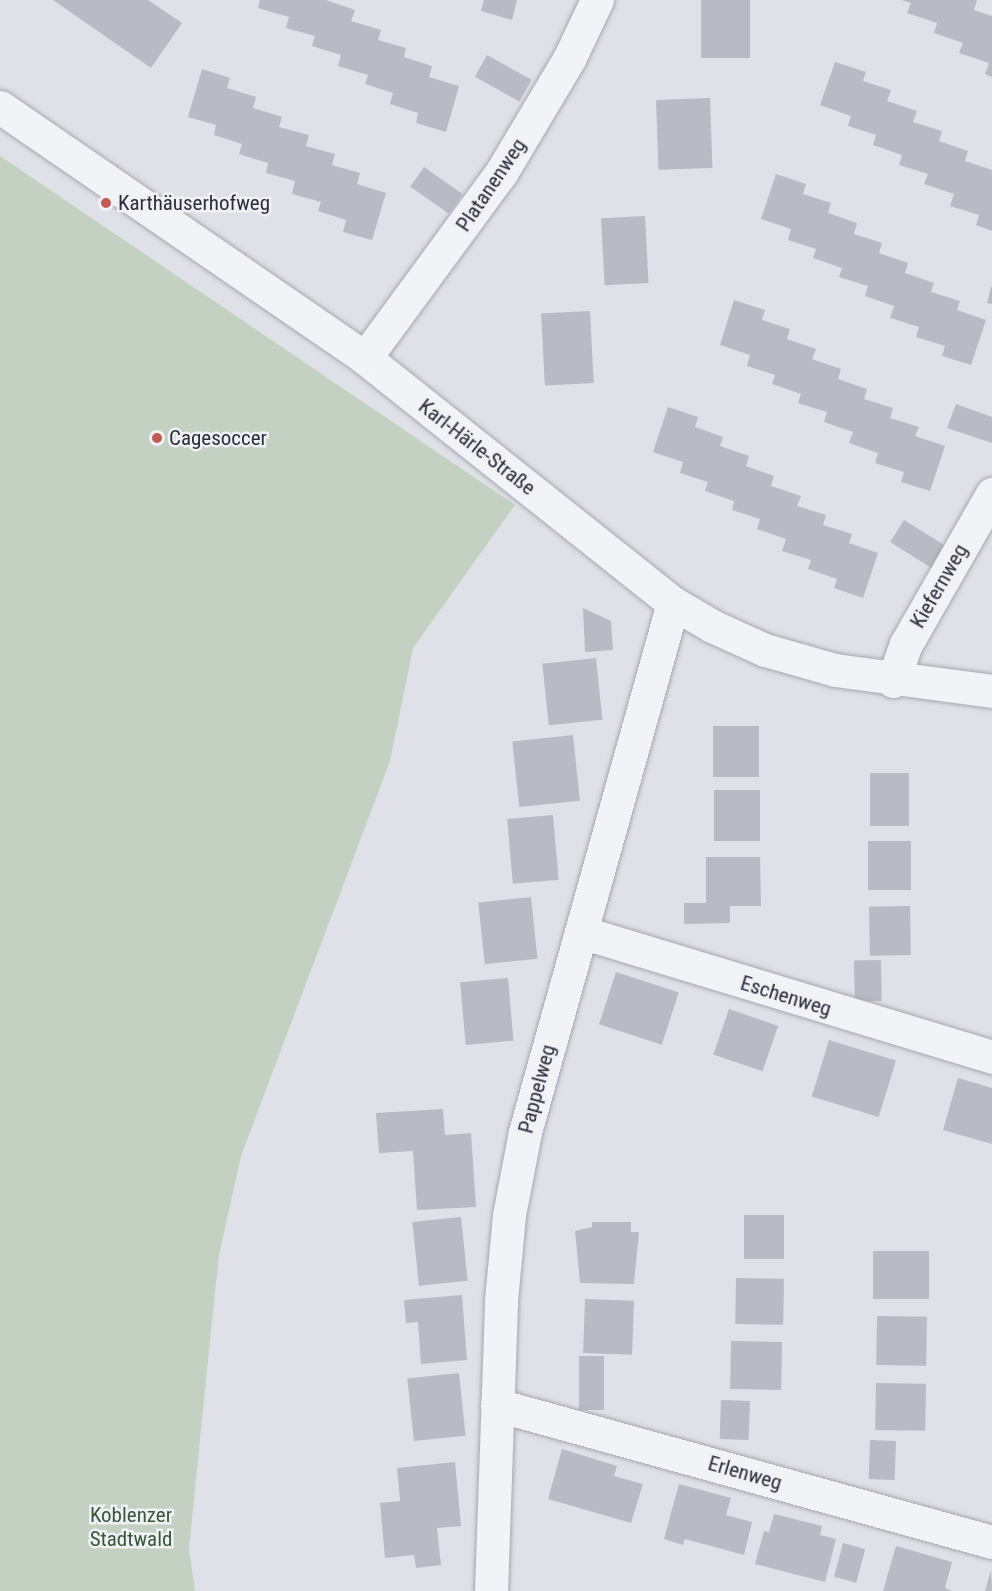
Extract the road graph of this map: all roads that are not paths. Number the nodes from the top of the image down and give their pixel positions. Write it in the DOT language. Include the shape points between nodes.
graph roads {
  1 [pos="597,0"];
  2 [pos="0,107"];
  3 [pos="365,358"];
  4 [pos="992,494"];
  5 [pos="673,603"];
  6 [pos="893,681"];
  7 [pos="992,691"];
  8 [pos="581,932"];
  9 [pos="992,1057"];
  10 [pos="497,1405"];
  11 [pos="992,1542"];
  12 [pos="491,1591"];
  1 -- 3 [label="street, Platanenweg" via="569,59 501,173"];
  2 -- 3 [label="street, Karl-Härle-Straße"];
  3 -- 5 [label="street, Karl-Härle-Straße"];
  4 -- 6 [label="street, Kiefernweg" via="906,644"];
  5 -- 6 [label="street, Karl-Härle-Straße" via="765,650"];
  5 -- 8 [label="street, Pappelweg"];
  6 -- 7 [label="street, Karl-Härle-Straße"];
  8 -- 9 [label="street, Eschenweg"];
  8 -- 10 [label="street, Pappelweg" via="525,1131 509,1215"];
  10 -- 11 [label="street, Erlenweg"];
  10 -- 12 [label="street, Pappelweg"];
}
